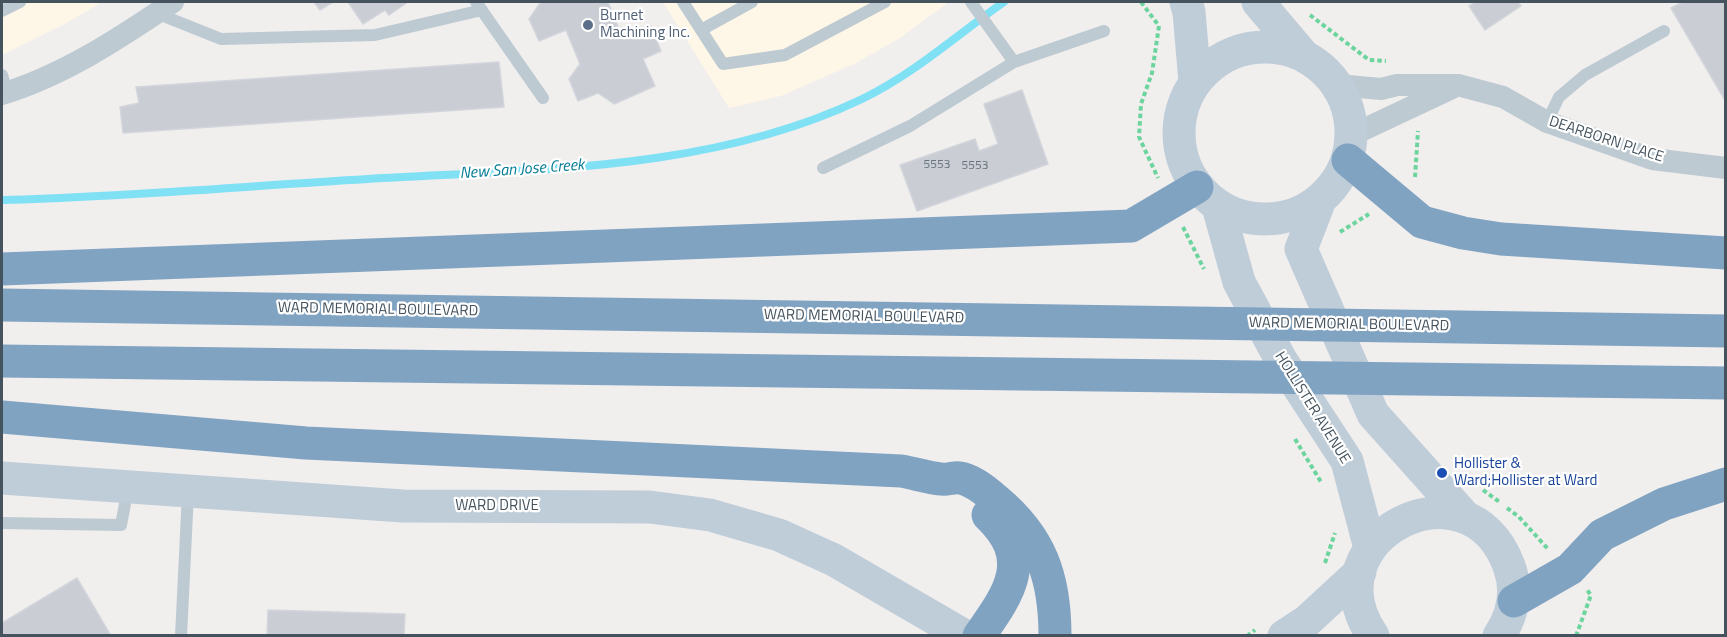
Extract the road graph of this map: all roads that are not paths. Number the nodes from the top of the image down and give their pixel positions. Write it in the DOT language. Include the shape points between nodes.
graph roads {
  1 [pos="20,2"];
  2 [pos="683,2"];
  3 [pos="752,2"];
  4 [pos="885,2"];
  5 [pos="971,2"];
  6 [pos="1186,2"];
  7 [pos="1258,2"];
  8 [pos="479,6"];
  9 [pos="165,7"];
  10 [pos="2,11"];
  11 [pos="701,30"];
  12 [pos="1104,31"];
  13 [pos="1664,31"];
  14 [pos="1302,54"];
  15 [pos="1014,62"];
  16 [pos="1195,82"];
  17 [pos="1337,85"];
  18 [pos="1458,85"];
  19 [pos="3,87"];
  20 [pos="543,98"];
  21 [pos="1547,122"];
  22 [pos="1350,147"];
  23 [pos="823,168"];
  24 [pos="1725,168"];
  25 [pos="1208,196"];
  26 [pos="1320,200"];
  27 [pos="1725,253"];
  28 [pos="2,269"];
  29 [pos="2,305"];
  30 [pos="1725,331"];
  31 [pos="2,361"];
  32 [pos="1725,383"];
  33 [pos="2,417"];
  34 [pos="2,478"];
  35 [pos="942,479"];
  36 [pos="1725,483"];
  37 [pos="128,487"];
  38 [pos="188,491"];
  39 [pos="1466,518"];
  40 [pos="2,523"];
  41 [pos="1365,560"];
  42 [pos="1507,624"];
  43 [pos="181,636"];
  44 [pos="965,636"];
  45 [pos="979,636"];
  46 [pos="1055,636"];
  47 [pos="1284,636"];
  48 [pos="1373,636"];
  1 -- 10 [label="lane"];
  2 -- 11 [label="lane"];
  3 -- 11 [label="lane"];
  4 -- 11 [label="lane" via="785,55 723,64"];
  5 -- 15 [label="lane"];
  6 -- 16 [label="main road"];
  7 -- 14 [label="main road"];
  8 -- 9 [label="lane" via="375,34 220,39"];
  8 -- 20 [label="lane"];
  9 -- 19 [label="street" via="51,75"];
  12 -- 15 [label="lane"];
  13 -- 21 [label="lane" via="1585,75 1559,98"];
  14 -- 16 [label="main road" via="1273,46 1243,48 1216,61"];
  14 -- 17 [label="main road" via="1326,71"];
  15 -- 23 [label="lane" via="910,126"];
  16 -- 25 [label="main road" via="1182,107 1178,135 1184,162"];
  17 -- 18 [label="street, DEARBORN PLACE" via="1381,89 1397,85"];
  17 -- 22 [label="main road" via="1350,112"];
  18 -- 21 [label="street, DEARBORN PLACE" via="1503,97"];
  18 -- 22 [label="street"];
  21 -- 24 [label="street, DEARBORN PLACE" via="1653,159"];
  22 -- 26 [label="main road" via="1337,182"];
  22 -- 27 [label="highway" via="1422,222 1502,238"];
  25 -- 26 [label="main road" via="1243,217 1270,220 1297,214"];
  25 -- 28 [label="highway" via="1131,226"];
  25 -- 41 [label="main road, HOLLISTER AVENUE" via="1239,282 1281,360 1347,461"];
  26 -- 39 [label="main road" via="1301,249 1373,414"];
  29 -- 30 [label="highway, WARD MEMORIAL BOULEVARD"];
  31 -- 32 [label="highway"];
  33 -- 35 [label="highway" via="306,443 901,471"];
  34 -- 37 [label="main road, WARD DRIVE"];
  35 -- 45 [label="highway" via="999,526 1010,544 1016,568"];
  35 -- 46 [label="highway" via="961,478 985,490 1009,511 1035,543 1048,572"];
  36 -- 42 [label="highway" via="1664,504 1602,535"];
  37 -- 38 [label="main road, WARD DRIVE"];
  37 -- 40 [label="lane" via="121,525"];
  38 -- 43 [label="lane"];
  38 -- 44 [label="main road, WARD DRIVE" via="403,506 650,507 710,515 779,535 834,560"];
  39 -- 41 [label="main road" via="1439,512 1413,516 1389,528"];
  39 -- 42 [label="main road" via="1489,533 1504,552 1513,576"];
  41 -- 47 [label="main road" via="1307,621"];
  41 -- 48 [label="main road, HOLLISTER AVENUE" via="1358,599"];
}
